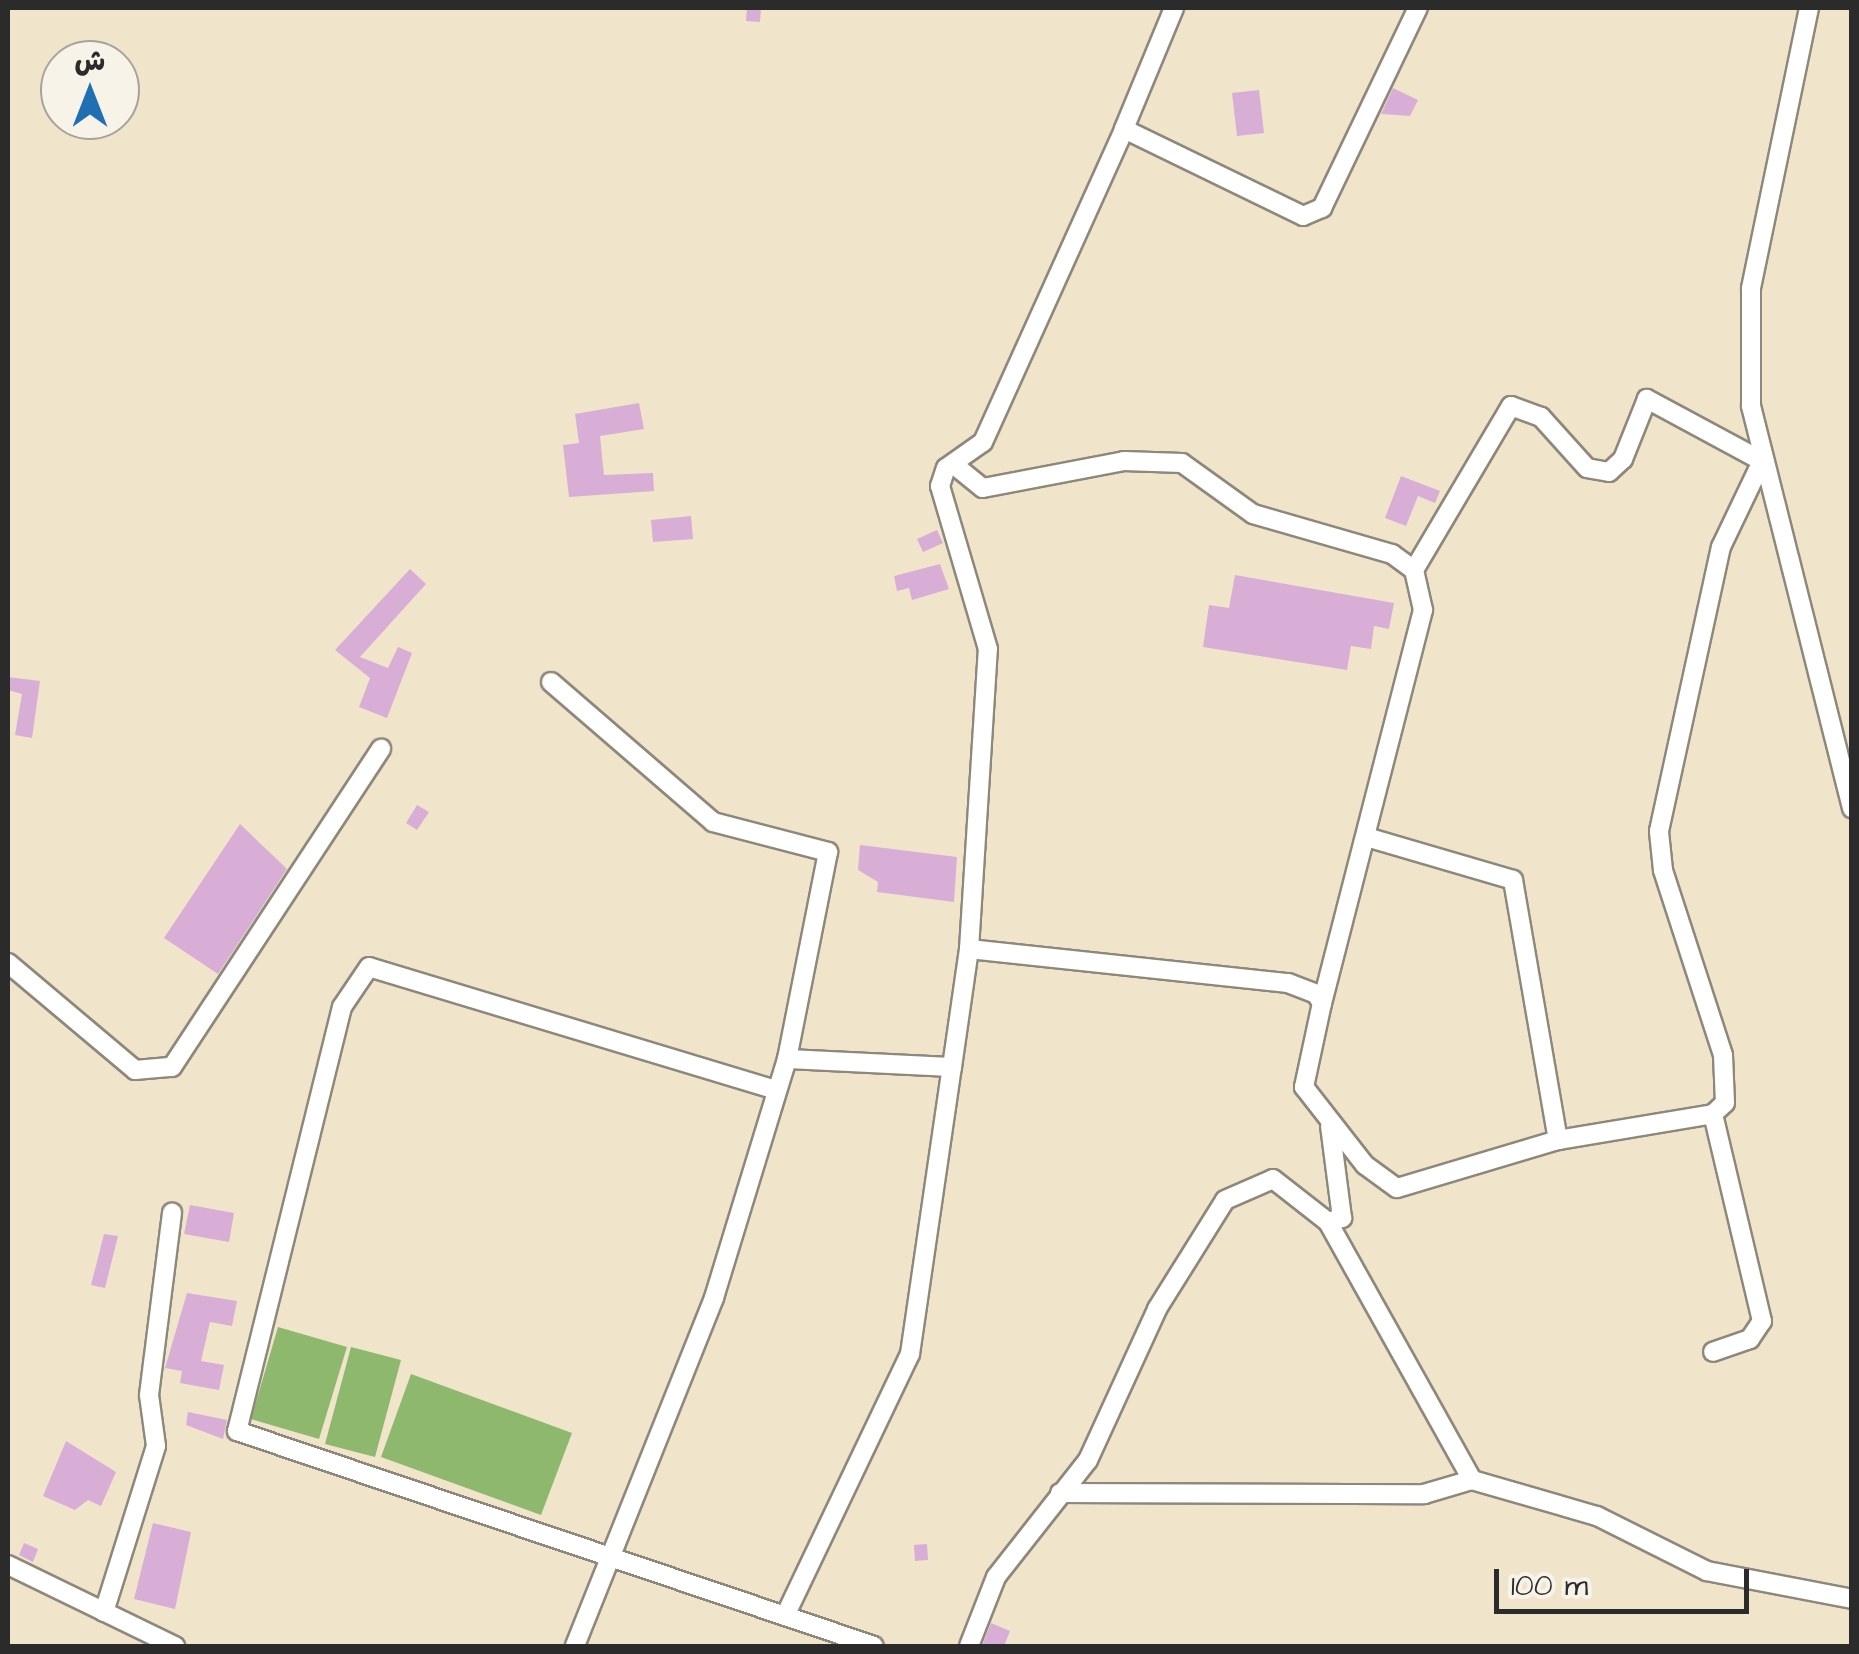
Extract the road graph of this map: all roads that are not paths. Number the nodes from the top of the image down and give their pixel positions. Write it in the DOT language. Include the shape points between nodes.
graph roads {
  1 [pos="1174,8"];
  2 [pos="1418,8"];
  3 [pos="1809,8"];
  4 [pos="1124,129"];
  5 [pos="1762,461"];
  6 [pos="952,464"];
  7 [pos="1414,570"];
  8 [pos="551,682"];
  9 [pos="381,749"];
  10 [pos="1852,809"];
  11 [pos="1366,837"];
  12 [pos="969,948"];
  13 [pos="8,963"];
  14 [pos="1322,1004"];
  15 [pos="787,1059"];
  16 [pos="952,1066"];
  17 [pos="776,1090"];
  18 [pos="1714,1114"];
  19 [pos="1330,1126"];
  20 [pos="1558,1140"];
  21 [pos="172,1212"];
  22 [pos="1328,1222"];
  23 [pos="1714,1352"];
  24 [pos="1472,1480"];
  25 [pos="1060,1494"];
  26 [pos="610,1558"];
  27 [pos="8,1565"];
  28 [pos="1852,1599"];
  29 [pos="104,1612"];
  30 [pos="785,1616"];
  31 [pos="175,1646"];
  32 [pos="575,1646"];
  33 [pos="874,1646"];
  34 [pos="970,1646"];
  1 -- 4 [label="street"];
  2 -- 4 [label="street" via="1314,215"];
  3 -- 5 [label="street" via="1751,289 1751,406"];
  4 -- 6 [label="street" via="983,442"];
  5 -- 7 [label="street" via="1647,400 1623,459 1609,472 1587,468 1541,417 1511,406"];
  5 -- 10 [label="street" via="1800,576"];
  5 -- 18 [label="street" via="1721,547 1659,830 1663,870 1723,1055 1726,1103"];
  6 -- 7 [label="street" via="984,488 1124,461 1182,463 1253,514 1392,554"];
  6 -- 12 [label="street" via="939,499 988,649"];
  7 -- 11 [label="street" via="1424,610"];
  8 -- 15 [label="street" via="713,822 828,852"];
  9 -- 13 [label="street" via="172,1067 135,1070"];
  11 -- 14 [label="street"];
  11 -- 20 [label="street" via="1513,880"];
  12 -- 14 [label="street" via="1288,983"];
  12 -- 16 [label="street"];
  14 -- 19 [label="street" via="1304,1088"];
  15 -- 16 [label="street"];
  15 -- 17 [label="street"];
  16 -- 30 [label="street" via="910,1354"];
  17 -- 26 [label="street" via="714,1298"];
  17 -- 26 [label="street" via="369,967 342,1007 238,1431"];
  18 -- 20 [label="street"];
  18 -- 23 [label="street" via="1762,1322 1750,1339"];
  19 -- 20 [label="street" via="1397,1188"];
  19 -- 22 [label="street" via="1344,1204 1338,1223"];
  21 -- 29 [label="street" via="148,1395 156,1446"];
  22 -- 24 [label="street"];
  22 -- 25 [label="street" via="1272,1179 1224,1200 1157,1309 1088,1460"];
  24 -- 25 [label="street" via="1424,1494"];
  24 -- 28 [label="street" via="1598,1516 1707,1571"];
  25 -- 34 [label="street" via="996,1577"];
  26 -- 30 [label="street"];
  26 -- 32 [label="street"];
  27 -- 29 [label="street"];
  29 -- 31 [label="street"];
  30 -- 33 [label="street"];
}
